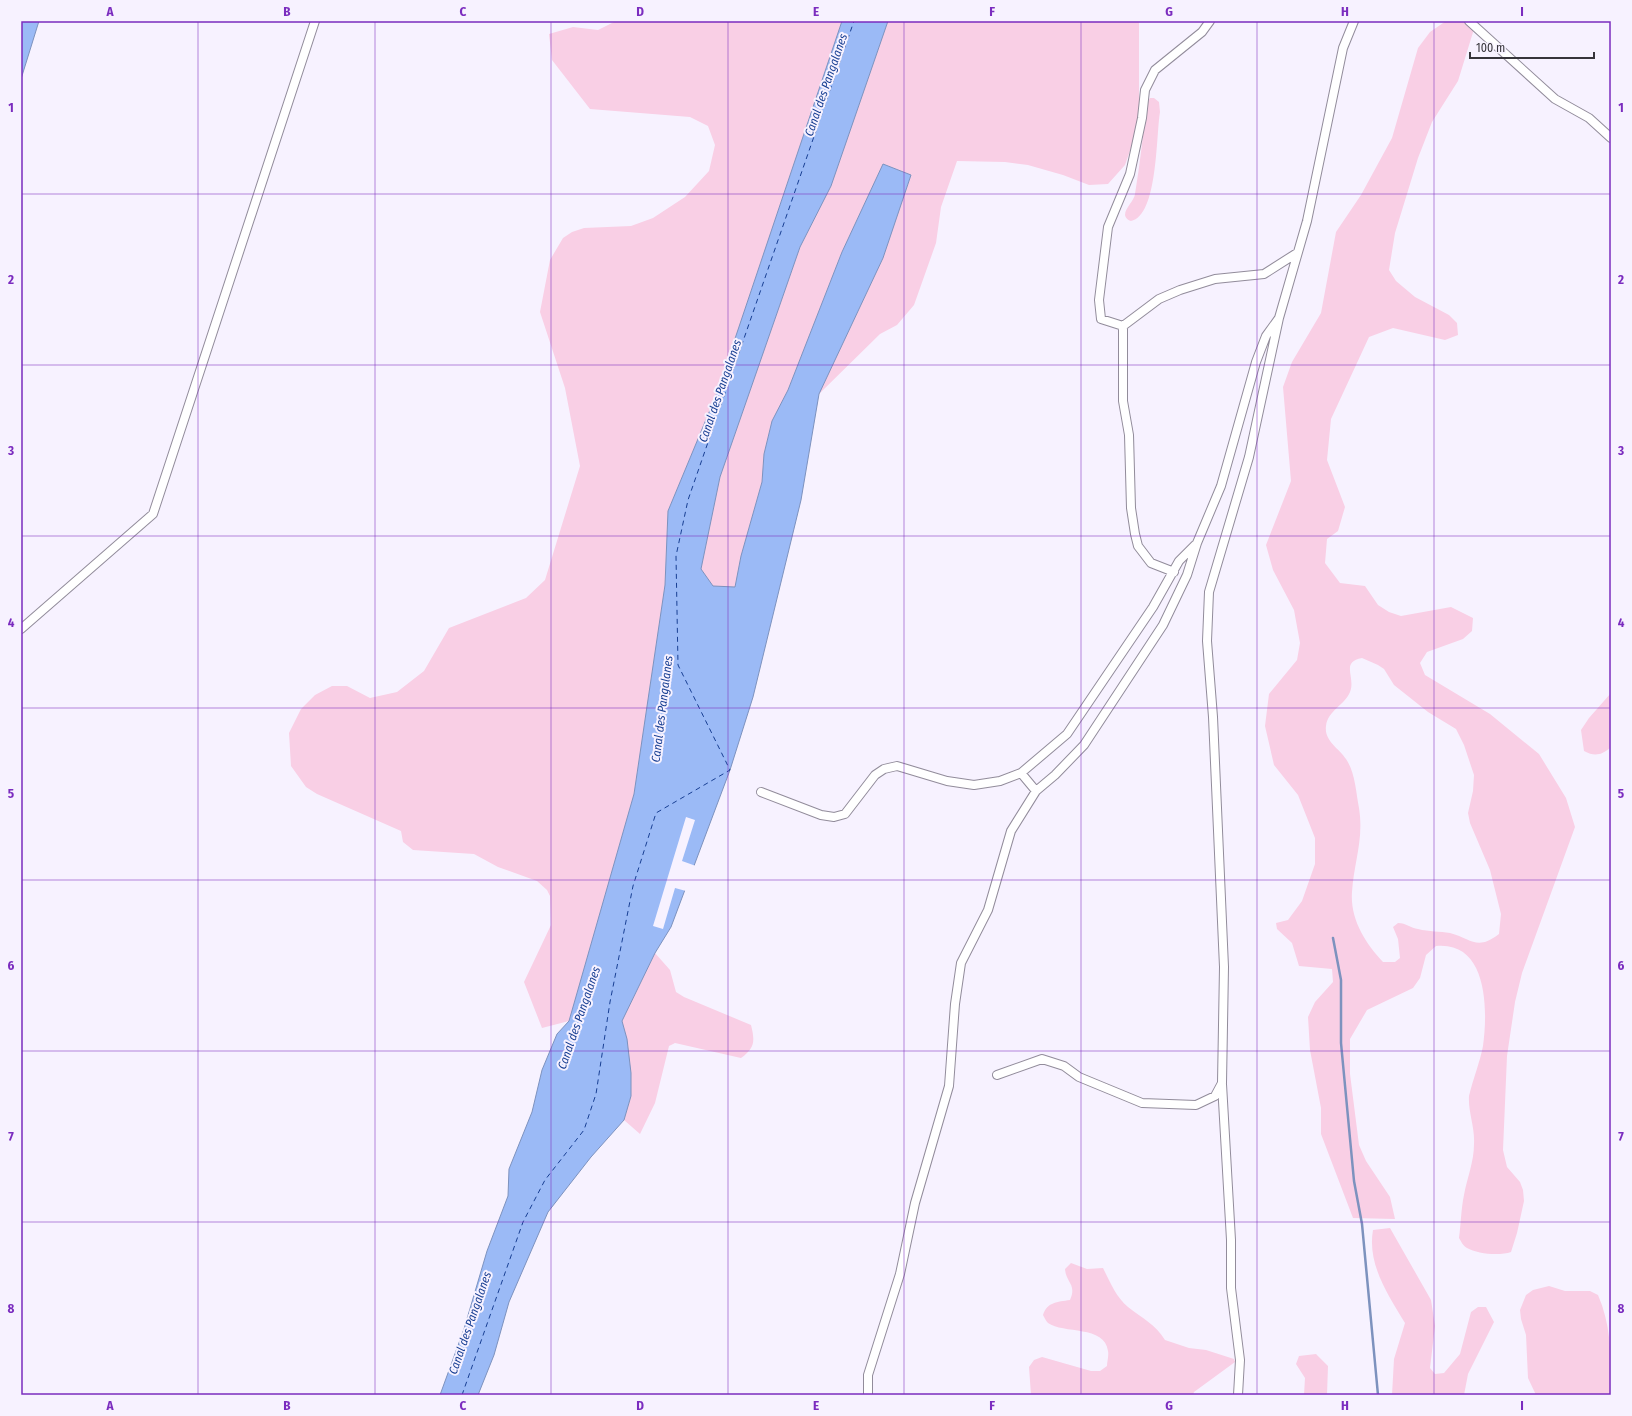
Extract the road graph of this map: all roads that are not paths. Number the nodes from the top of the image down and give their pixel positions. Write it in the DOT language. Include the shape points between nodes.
graph roads {
  1 [pos="315,21"];
  2 [pos="1210,21"];
  3 [pos="1354,21"];
  4 [pos="1469,21"];
  5 [pos="1611,138"];
  6 [pos="1297,253"];
  7 [pos="1279,318"];
  8 [pos="1123,326"];
  9 [pos="1197,542"];
  10 [pos="1174,572"];
  11 [pos="21,629"];
  12 [pos="1022,773"];
  13 [pos="1036,791"];
  14 [pos="761,792"];
  15 [pos="997,1075"];
  16 [pos="1222,1083"];
  17 [pos="868,1395"];
  18 [pos="1238,1395"];
  1 -- 11 [label="street" via="153,514"];
  2 -- 8 [label="street" via="1202,32 1155,70 1145,90 1130,174 1108,227 1099,300 1101,319"];
  3 -- 6 [label="street" via="1343,48 1308,220"];
  4 -- 5 [label="street" via="1555,99 1589,118"];
  6 -- 7 [label="street"];
  6 -- 8 [label="street" via="1264,274 1215,279 1159,298"];
  7 -- 9 [label="street" via="1266,336 1256,362 1221,486"];
  7 -- 16 [label="street" via="1249,457 1209,592 1207,641 1213,717 1224,967"];
  8 -- 10 [label="street" via="1123,401 1129,435 1131,508 1135,534 1138,546 1151,563"];
  9 -- 10 [label="street"];
  9 -- 13 [label="street" via="1187,574 1158,632 1084,745"];
  10 -- 12 [label="street" via="1153,608 1067,734"];
  12 -- 13 [label="street"];
  12 -- 14 [label="street" via="1000,781 974,785 947,781 897,766 884,769 875,775 846,814 834,817"];
  13 -- 17 [label="street" via="1010,831 988,910 961,963 949,1086 915,1203 900,1274 868,1376"];
  15 -- 16 [label="street" via="1042,1059 1064,1066 1079,1077 1142,1103 1196,1105 1215,1096"];
  16 -- 18 [label="street" via="1231,1240 1231,1288 1240,1360"];
}
